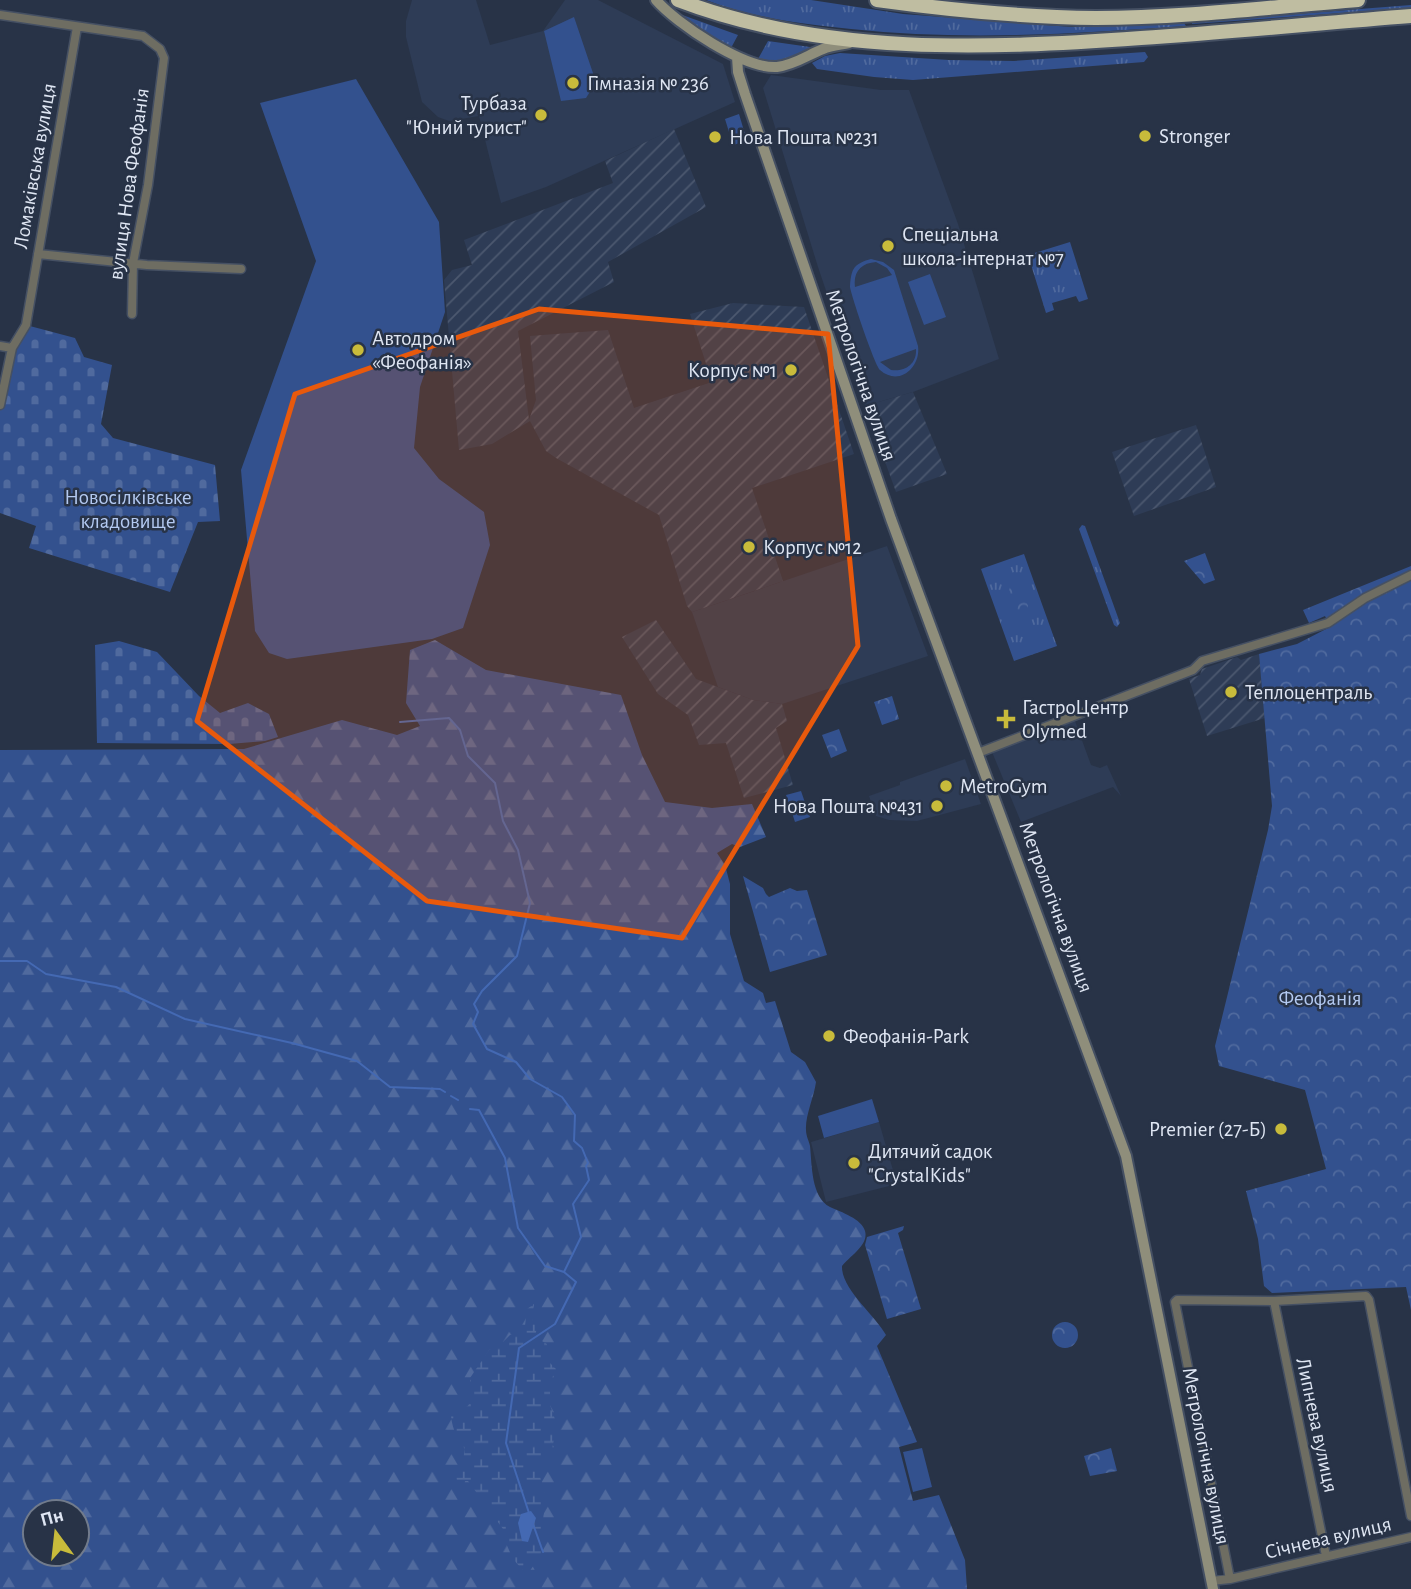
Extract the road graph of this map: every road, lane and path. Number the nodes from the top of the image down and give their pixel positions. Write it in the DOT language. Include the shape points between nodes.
graph roads {
  1 [pos="656,0"];
  2 [pos="678,0"];
  3 [pos="877,0"];
  4 [pos="1358,0"];
  5 [pos="0,15"];
  6 [pos="1411,16"];
  7 [pos="77,27"];
  8 [pos="862,40"];
  9 [pos="737,57"];
  10 [pos="38,254"];
  11 [pos="133,262"];
  12 [pos="241,269"];
  13 [pos="132,314"];
  14 [pos="0,346"];
  15 [pos="12,348"];
  16 [pos="0,405"];
  17 [pos="1411,575"];
  18 [pos="978,753"];
  19 [pos="1274,1301"];
  20 [pos="1411,1516"];
  21 [pos="1411,1536"];
  22 [pos="1326,1556"];
  23 [pos="1230,1579"];
  24 [pos="1212,1585"];
  1 -- 9 [label="street" via="676,19"];
  2 -- 8 [label="highway" via="771,28"];
  3 -- 4 [label="highway" via="1095,18"];
  5 -- 7 [label="street"];
  6 -- 8 [label="highway" via="1072,43 984,46"];
  7 -- 10 [label="street, Ломаківська вулиця"];
  7 -- 11 [label="street, вулиця Нова Феофанія" via="143,36 160,49 163,58"];
  8 -- 9 [label="street" via="777,67"];
  9 -- 18 [label="street, Метрологічна вулиця" via="740,80 843,385"];
  10 -- 11 [label="street"];
  10 -- 15 [label="street, Ломаківська вулиця" via="26,325"];
  11 -- 12 [label="street"];
  11 -- 13 [label="street, вулиця Нова Феофанія"];
  14 -- 15 [label="street"];
  15 -- 16 [label="street, Ломаківська вулиця"];
  17 -- 18 [label="street" via="1328,623 1202,661 1193,670"];
  18 -- 24 [label="street, Метрологічна вулиця" via="1126,1156"];
  19 -- 20 [label="street" via="1364,1295 1370,1300"];
  19 -- 22 [label="street, Липнева вулиця"];
  19 -- 23 [label="street" via="1175,1302"];
  21 -- 22 [label="street, Січнева вулиця"];
  22 -- 23 [label="street, Січнева вулиця"];
  23 -- 24 [label="street, Січнева вулиця"];
}
